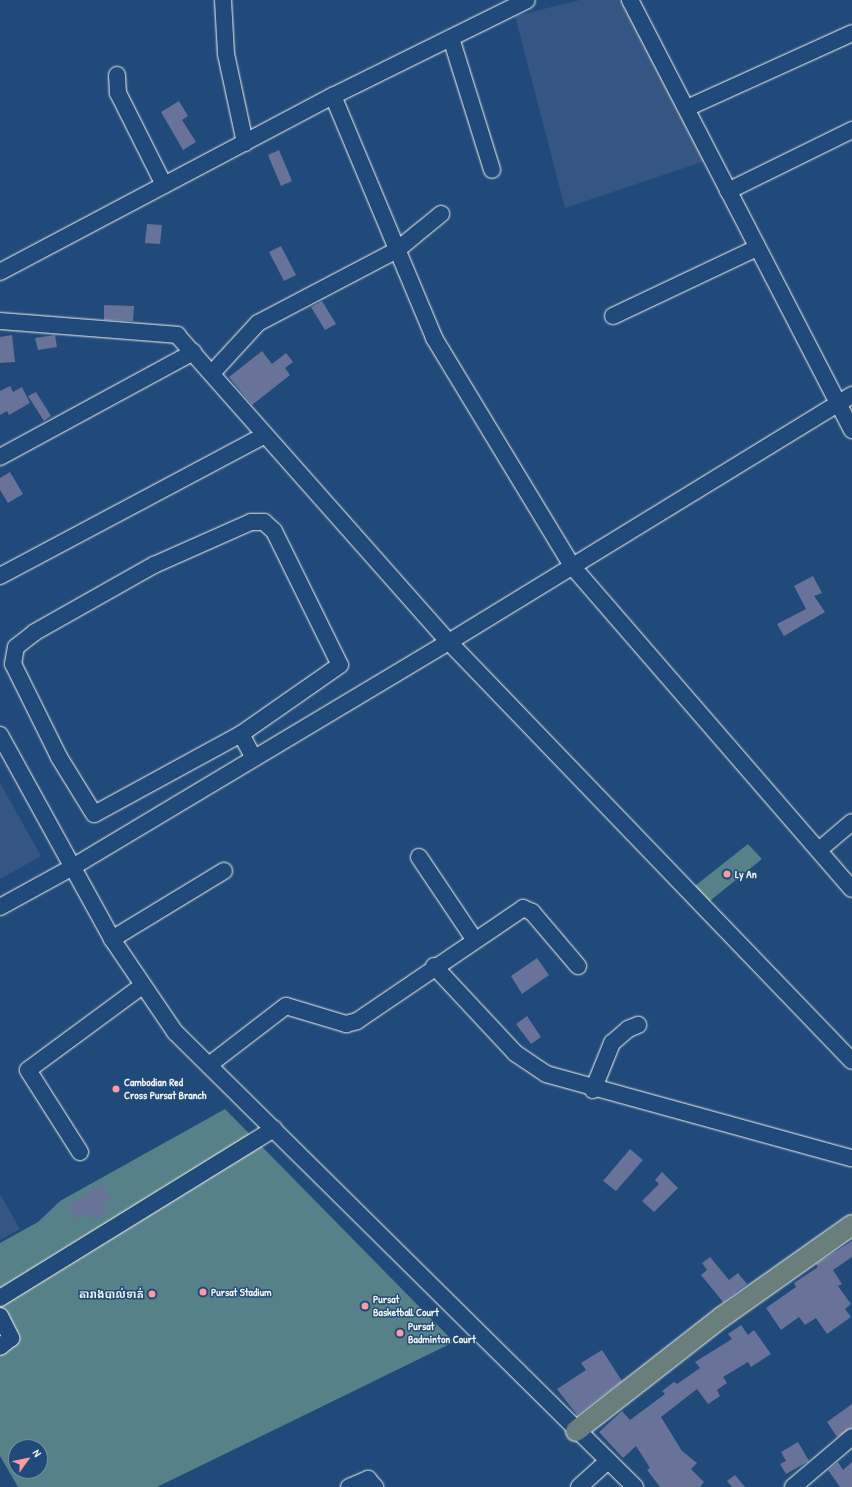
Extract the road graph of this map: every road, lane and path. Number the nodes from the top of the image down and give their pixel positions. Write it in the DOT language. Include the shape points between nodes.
graph roads {
  1 [pos="223,0"];
  2 [pos="527,0"];
  3 [pos="630,0"];
  4 [pos="852,33"];
  5 [pos="451,38"];
  6 [pos="117,75"];
  7 [pos="333,96"];
  8 [pos="687,108"];
  9 [pos="852,130"];
  10 [pos="245,143"];
  11 [pos="492,170"];
  12 [pos="164,185"];
  13 [pos="728,191"];
  14 [pos="442,214"];
  15 [pos="757,248"];
  16 [pos="396,250"];
  17 [pos="4,266"];
  18 [pos="612,316"];
  19 [pos="0,321"];
  20 [pos="193,352"];
  21 [pos="213,372"];
  22 [pos="852,396"];
  23 [pos="838,404"];
  24 [pos="852,430"];
  25 [pos="265,435"];
  26 [pos="0,457"];
  27 [pos="572,566"];
  28 [pos="0,576"];
  29 [pos="449,642"];
  30 [pos="241,734"];
  31 [pos="0,735"];
  32 [pos="254,758"];
  33 [pos="852,822"];
  34 [pos="819,850"];
  35 [pos="419,856"];
  36 [pos="71,868"];
  37 [pos="224,871"];
  38 [pos="852,889"];
  39 [pos="0,907"];
  40 [pos="112,939"];
  41 [pos="474,939"];
  42 [pos="434,966"];
  43 [pos="578,966"];
  44 [pos="142,986"];
  45 [pos="638,1025"];
  46 [pos="852,1061"];
  47 [pos="209,1065"];
  48 [pos="593,1090"];
  49 [pos="274,1129"];
  50 [pos="80,1152"];
  51 [pos="852,1158"];
  52 [pos="852,1225"];
  53 [pos="0,1298"];
  54 [pos="0,1316"];
  55 [pos="0,1347"];
  56 [pos="576,1431"];
  57 [pos="852,1437"];
  58 [pos="608,1461"];
  59 [pos="350,1487"];
  60 [pos="375,1487"];
  61 [pos="579,1487"];
  62 [pos="635,1487"];
  63 [pos="793,1487"];
  1 -- 10 [label="street" via="226,54"];
  2 -- 5 [label="street"];
  3 -- 8 [label="street"];
  4 -- 8 [label="street"];
  5 -- 7 [label="street"];
  5 -- 11 [label="street"];
  6 -- 12 [label="street" via="118,93"];
  7 -- 10 [label="street"];
  7 -- 16 [label="street"];
  8 -- 13 [label="street"];
  9 -- 13 [label="street"];
  10 -- 12 [label="street"];
  12 -- 17 [label="street"];
  13 -- 15 [label="street"];
  14 -- 16 [label="street"];
  15 -- 18 [label="street"];
  15 -- 23 [label="street"];
  16 -- 21 [label="street" via="258,323"];
  16 -- 27 [label="street" via="434,338"];
  19 -- 20 [label="street" via="170,332"];
  20 -- 21 [label="street"];
  20 -- 26 [label="street"];
  21 -- 25 [label="street"];
  22 -- 23 [label="street"];
  23 -- 24 [label="street"];
  23 -- 27 [label="street"];
  25 -- 28 [label="street"];
  25 -- 29 [label="street"];
  27 -- 29 [label="street"];
  27 -- 34 [label="street"];
  29 -- 32 [label="street"];
  29 -- 46 [label="street"];
  30 -- 30 [label="street" via="340,665 274,531 264,522 251,522 154,565 34,632 19,642 13,655 13,664 56,750 94,814"];
  30 -- 32 [label="street"];
  31 -- 36 [label="street"];
  32 -- 36 [label="street"];
  33 -- 34 [label="street"];
  34 -- 38 [label="street"];
  35 -- 41 [label="street"];
  36 -- 39 [label="street"];
  36 -- 40 [label="street"];
  37 -- 40 [label="street"];
  40 -- 44 [label="street"];
  41 -- 42 [label="street"];
  41 -- 43 [label="street" via="522,908 532,912"];
  42 -- 47 [label="street" via="357,1021 346,1024 286,1006"];
  42 -- 48 [label="street" via="515,1053 546,1074"];
  44 -- 47 [label="street" via="175,1032"];
  44 -- 50 [label="street" via="28,1070"];
  45 -- 48 [label="street" via="628,1028 612,1043"];
  47 -- 49 [label="street"];
  48 -- 51 [label="street"];
  49 -- 53 [label="street"];
  49 -- 56 [label="street"];
  52 -- 56 [label="main road" via="722,1317"];
  54 -- 55 [label="street" via="11,1338"];
  56 -- 58 [label="street"];
  57 -- 63 [label="street"];
  58 -- 61 [label="street"];
  58 -- 62 [label="street"];
  59 -- 60 [label="street" via="368,1479"];
}
